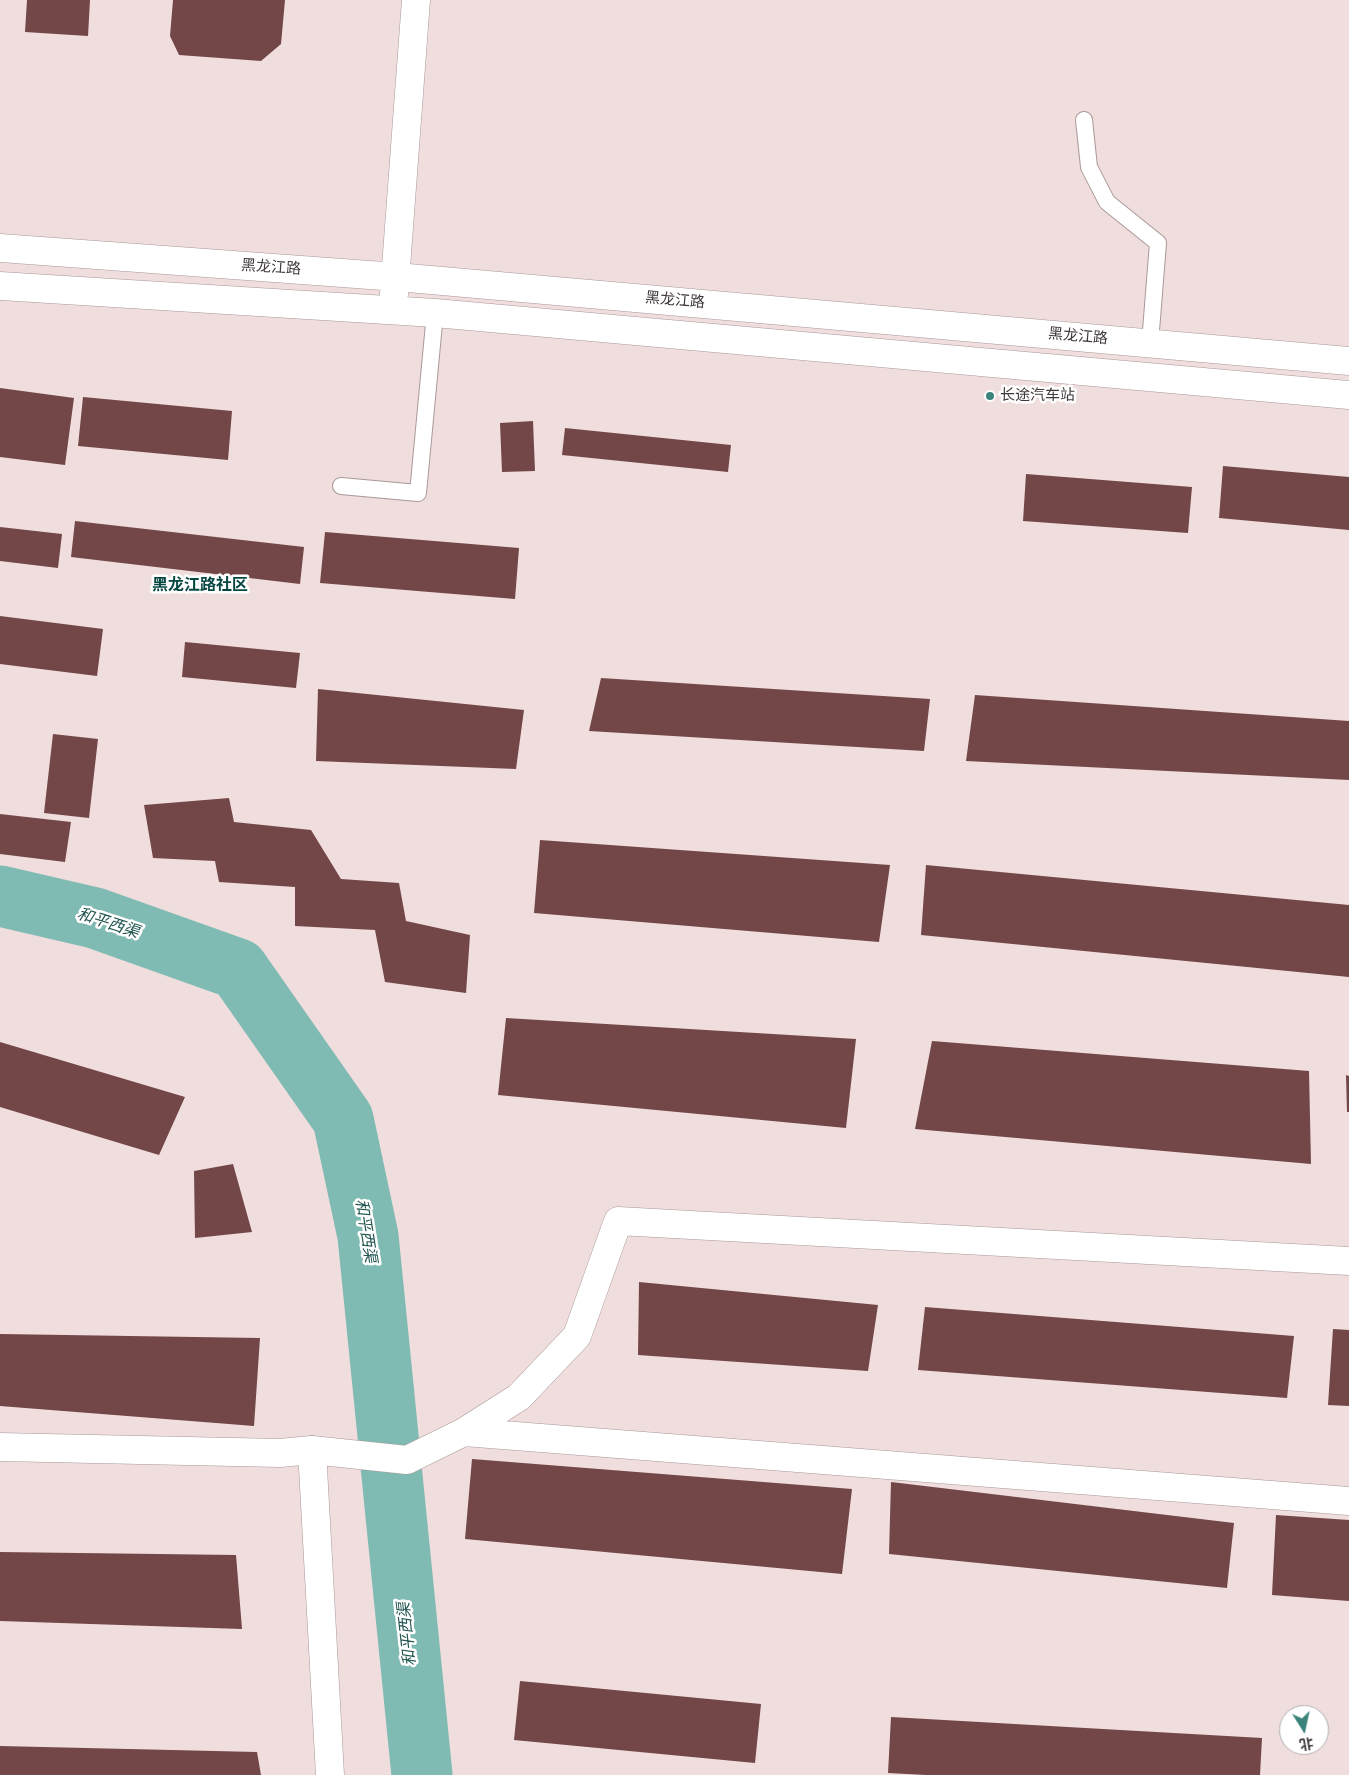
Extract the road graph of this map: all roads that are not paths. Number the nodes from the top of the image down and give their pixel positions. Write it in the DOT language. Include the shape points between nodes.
graph roads {
  1 [pos="416,0"];
  2 [pos="1084,120"];
  3 [pos="0,248"];
  4 [pos="397,277"];
  5 [pos="0,286"];
  6 [pos="392,310"];
  7 [pos="435,313"];
  8 [pos="1150,343"];
  9 [pos="1349,361"];
  10 [pos="1349,395"];
  11 [pos="341,486"];
  12 [pos="1349,1261"];
  13 [pos="464,1432"];
  14 [pos="0,1448"];
  15 [pos="313,1450"];
  16 [pos="1349,1501"];
  17 [pos="330,1775"];
  1 -- 4 [label="street"];
  2 -- 8 [label="lane" via="1089,167 1107,202 1158,243"];
  3 -- 4 [label="street, 黑龙江路"];
  4 -- 6 [label="street"];
  4 -- 8 [label="street, 黑龙江路"];
  5 -- 6 [label="street"];
  6 -- 7 [label="street"];
  7 -- 10 [label="street"];
  7 -- 11 [label="lane" via="418,493"];
  8 -- 9 [label="street, 黑龙江路"];
  12 -- 13 [label="street" via="618,1221 577,1336 519,1397"];
  13 -- 15 [label="street" via="407,1460"];
  13 -- 16 [label="street"];
  14 -- 15 [label="street" via="280,1453"];
  15 -- 17 [label="street"];
}
